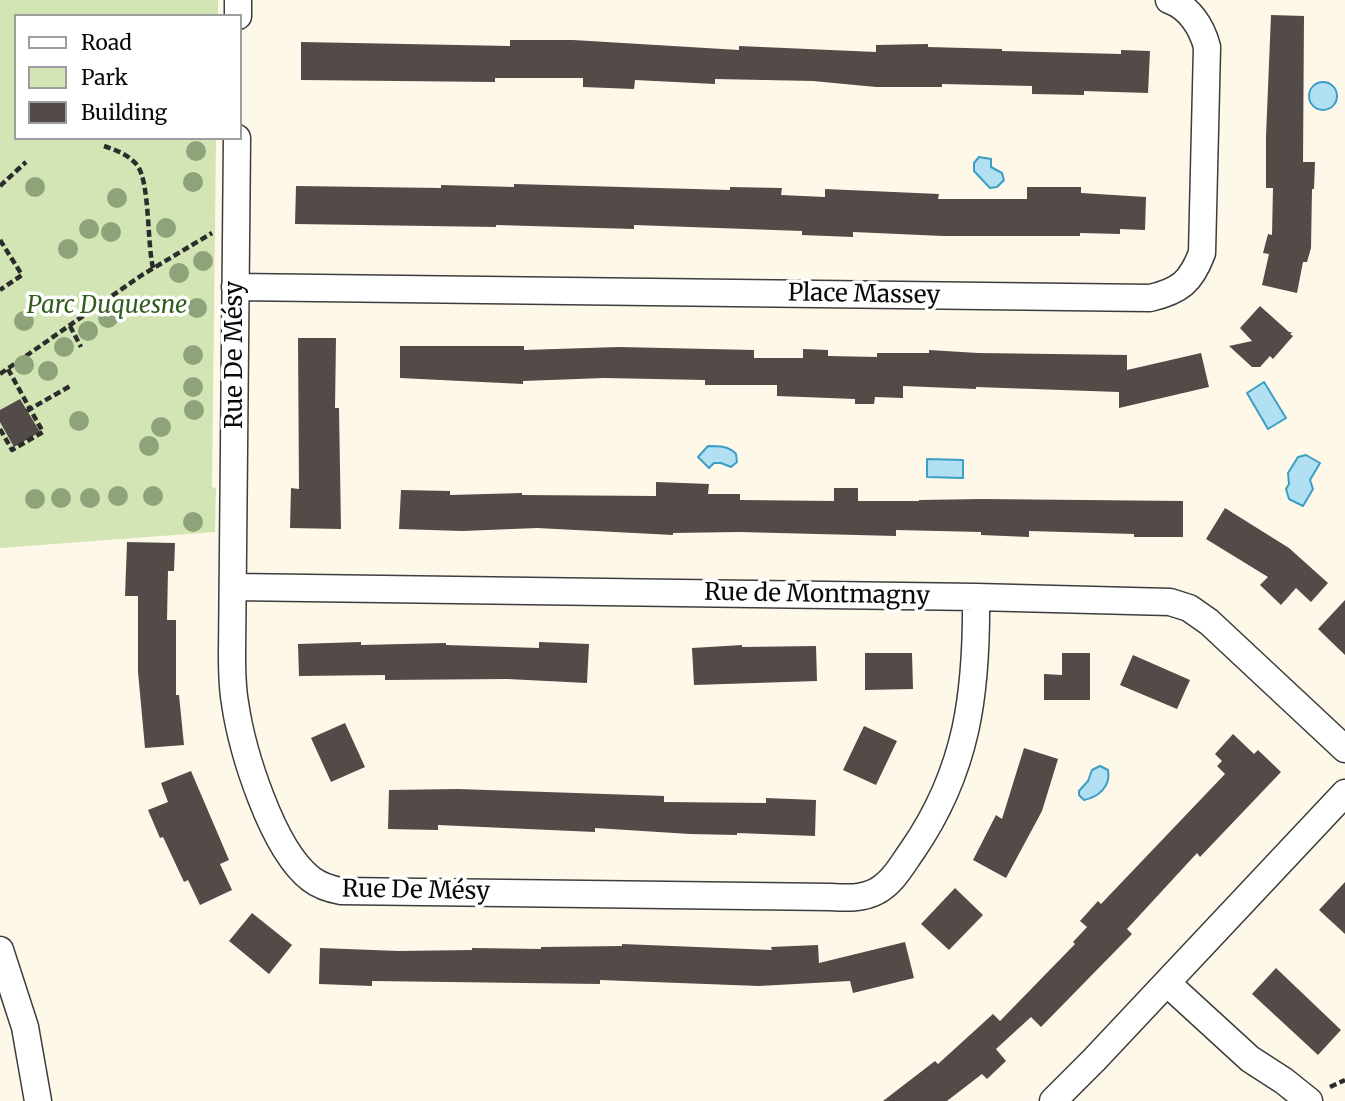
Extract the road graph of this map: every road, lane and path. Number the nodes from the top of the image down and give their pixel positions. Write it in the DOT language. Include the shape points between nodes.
graph roads {
  1 [pos="1169,0"];
  2 [pos="237,140"];
  3 [pos="104,146"];
  4 [pos="26,162"];
  5 [pos="0,186"];
  6 [pos="236,232"];
  7 [pos="0,240"];
  8 [pos="153,268"];
  9 [pos="235,287"];
  10 [pos="0,290"];
  11 [pos="70,325"];
  12 [pos="81,347"];
  13 [pos="8,369"];
  14 [pos="0,374"];
  15 [pos="72,385"];
  16 [pos="29,410"];
  17 [pos="1,427"];
  18 [pos="233,587"];
  19 [pos="976,597"];
  20 [pos="1345,749"];
  21 [pos="1345,793"];
  22 [pos="0,950"];
  23 [pos="1167,983"];
  24 [pos="1250,1059"];
  25 [pos="38,1101"];
  26 [pos="1053,1101"];
  27 [pos="1280,1101"];
  28 [pos="1309,1101"];
  1 -- 9 [label="street, Place Massey" via="1194,19 1207,47 1202,253 1185,283 1165,295"];
  2 -- 6 [label="street, Rue De Mésy"];
  3 -- 8 [label="path" via="125,155 141,172"];
  4 -- 5 [label="path"];
  6 -- 8 [label="path" via="215,232"];
  6 -- 9 [label="street, Rue De Mésy"];
  7 -- 10 [label="path" via="22,275"];
  8 -- 11 [label="path"];
  9 -- 18 [label="street, Rue De Mésy"];
  11 -- 12 [label="path"];
  11 -- 13 [label="path"];
  13 -- 14 [label="path"];
  13 -- 16 [label="path"];
  15 -- 16 [label="path"];
  16 -- 17 [label="path" via="43,432 12,450"];
  18 -- 19 [label="street, Rue de Montmagny"];
  18 -- 19 [label="street, Rue De Mésy" via="232,678 250,762 279,838 294,862 321,886 341,891 840,898 858,898 889,882 923,834 948,786 964,742 974,688"];
  19 -- 20 [label="street, Rue de Montmagny" via="1180,604 1209,622"];
  21 -- 23 [label="street"];
  22 -- 25 [label="street" via="25,1027"];
  23 -- 24 [label="street"];
  23 -- 26 [label="street"];
  24 -- 27 [label="street"];
  24 -- 28 [label="street"];
}
